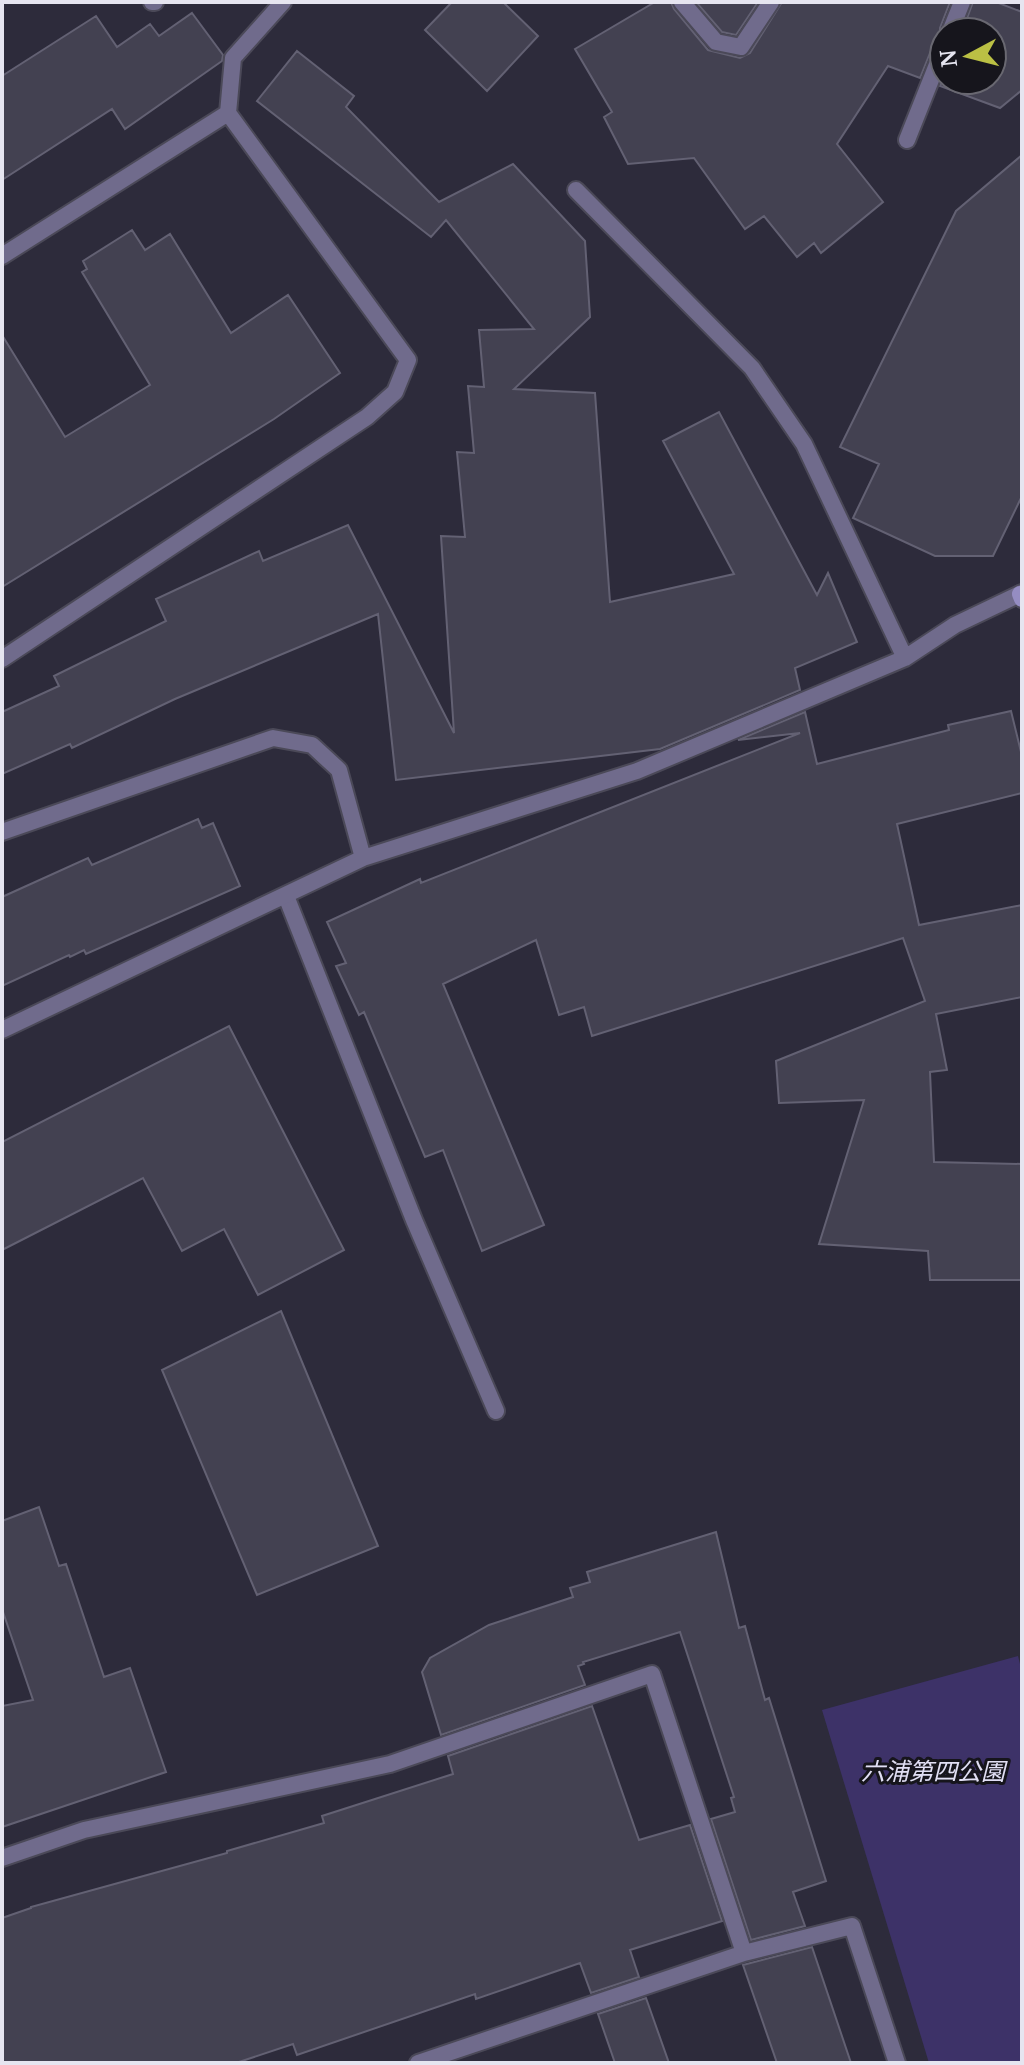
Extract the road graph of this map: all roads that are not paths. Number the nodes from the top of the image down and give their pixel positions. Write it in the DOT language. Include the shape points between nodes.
graph roads {
  1 [pos="283,2"];
  2 [pos="682,2"];
  3 [pos="771,2"];
  4 [pos="928,87"];
  5 [pos="228,113"];
  6 [pos="907,140"];
  7 [pos="576,190"];
  8 [pos="2,256"];
  9 [pos="1021,595"];
  10 [pos="905,658"];
  11 [pos="2,659"];
  12 [pos="2,832"];
  13 [pos="363,858"];
  14 [pos="286,896"];
  15 [pos="2,1030"];
  16 [pos="496,1411"];
  17 [pos="2,1858"];
  18 [pos="744,1953"];
  19 [pos="418,2063"];
  20 [pos="897,2063"];
  1 -- 5 [label="street" via="233,58"];
  2 -- 3 [label="street" via="716,42 741,47"];
  4 -- 6 [label="street"];
  5 -- 8 [label="street"];
  5 -- 11 [label="street" via="408,360 395,392 367,417"];
  7 -- 10 [label="street" via="752,368 804,444"];
  9 -- 10 [label="street" via="955,625"];
  10 -- 13 [label="street" via="637,771"];
  12 -- 13 [label="street" via="273,738 312,745 339,770"];
  13 -- 14 [label="street"];
  14 -- 15 [label="street"];
  14 -- 16 [label="street"];
  17 -- 18 [label="street" via="84,1830 390,1764 652,1674"];
  18 -- 19 [label="street"];
  18 -- 20 [label="street" via="852,1926"];
}
